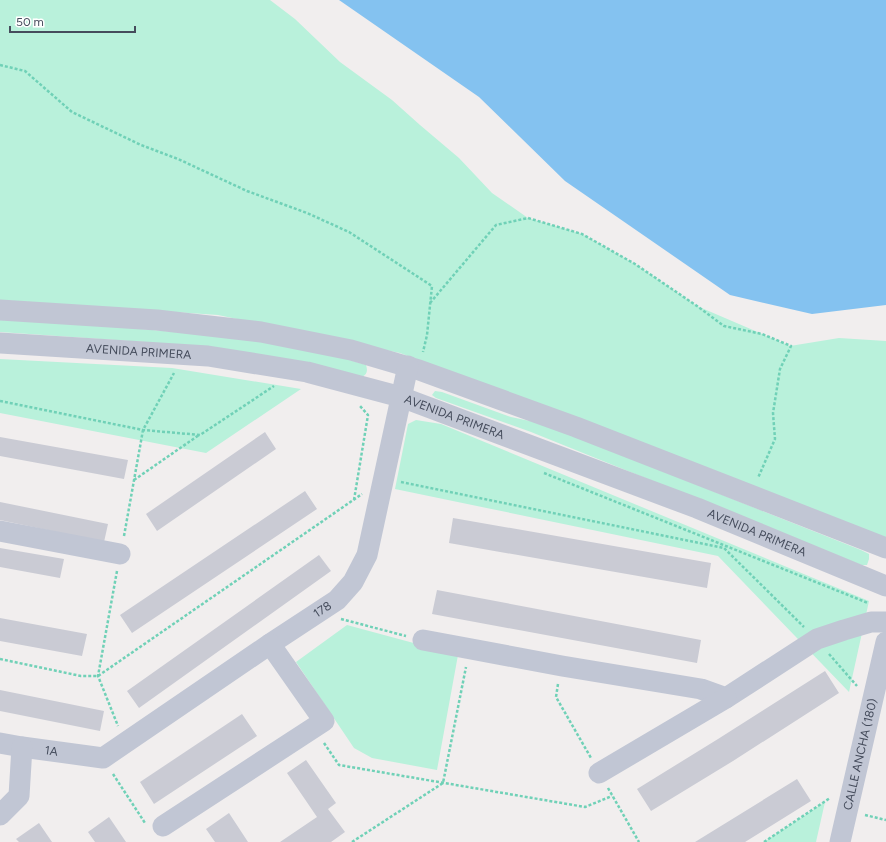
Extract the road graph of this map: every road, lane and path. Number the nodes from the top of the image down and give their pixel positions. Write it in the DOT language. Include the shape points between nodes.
graph roads {
  1 [pos="0,65"];
  2 [pos="430,303"];
  3 [pos="0,310"];
  4 [pos="0,343"];
  5 [pos="414,368"];
  6 [pos="268,383"];
  7 [pos="401,397"];
  8 [pos="0,401"];
  9 [pos="356,403"];
  10 [pos="200,435"];
  11 [pos="538,470"];
  12 [pos="384,479"];
  13 [pos="134,480"];
  14 [pos="751,495"];
  15 [pos="354,500"];
  16 [pos="0,531"];
  17 [pos="886,548"];
  18 [pos="120,554"];
  19 [pos="886,586"];
  20 [pos="871,604"];
  21 [pos="318,613"];
  22 [pos="886,622"];
  23 [pos="817,639"];
  24 [pos="423,640"];
  25 [pos="886,642"];
  26 [pos="270,644"];
  27 [pos="469,649"];
  28 [pos="0,659"];
  29 [pos="726,698"];
  30 [pos="872,703"];
  31 [pos="314,728"];
  32 [pos="0,743"];
  33 [pos="22,747"];
  34 [pos="103,758"];
  35 [pos="599,773"];
  36 [pos="443,783"];
  37 [pos="612,796"];
  38 [pos="831,798"];
  39 [pos="0,815"];
  40 [pos="156,828"];
  41 [pos="844,841"];
  42 [pos="352,842"];
  43 [pos="764,842"];
  1 -- 2 [label="path" via="25,71 72,112 247,191 349,232 432,286"];
  2 -- 5 [label="path" via="427,335"];
  2 -- 14 [label="path" via="496,225 528,218 582,234 635,264 724,326 762,334 790,346 780,369 774,412 775,439"];
  3 -- 5 [label="street" via="157,320 261,332 351,350"];
  4 -- 7 [label="street, AVENIDA PRIMERA" via="208,356 307,372"];
  5 -- 7 [label="street, 178"];
  5 -- 14 [label="street"];
  6 -- 10 [label="path" via="276,384"];
  7 -- 12 [label="street, 178"];
  7 -- 19 [label="street, AVENIDA PRIMERA" via="697,508"];
  8 -- 10 [label="path" via="143,430"];
  9 -- 15 [label="path" via="368,415"];
  10 -- 13 [label="path"];
  11 -- 20 [label="path"];
  12 -- 15 [label="path"];
  12 -- 21 [label="street, 178" via="367,555 354,582 337,600"];
  12 -- 23 [label="path" via="724,548"];
  14 -- 17 [label="street"];
  15 -- 28 [label="path" via="98,676 81,676"];
  16 -- 18 [label="street"];
  21 -- 24 [label="path"];
  21 -- 26 [label="street, 178"];
  22 -- 23 [label="street" via="871,622"];
  23 -- 29 [label="street"];
  23 -- 30 [label="path"];
  24 -- 27 [label="street"];
  25 -- 30 [label="street, CALLE ANCHA (180)"];
  26 -- 31 [label="street" via="324,721"];
  26 -- 34 [label="street, 178"];
  27 -- 29 [label="street" via="701,689"];
  27 -- 36 [label="path"];
  29 -- 35 [label="street"];
  30 -- 41 [label="street, CALLE ANCHA (180)"];
  31 -- 36 [label="path" via="339,765"];
  31 -- 40 [label="street"];
  32 -- 33 [label="street, 1A"];
  33 -- 34 [label="street, 1A"];
  33 -- 39 [label="street" via="19,796"];
  34 -- 40 [label="path"];
  36 -- 37 [label="path" via="585,807"];
  36 -- 42 [label="path"];
  38 -- 43 [label="path"];
}
